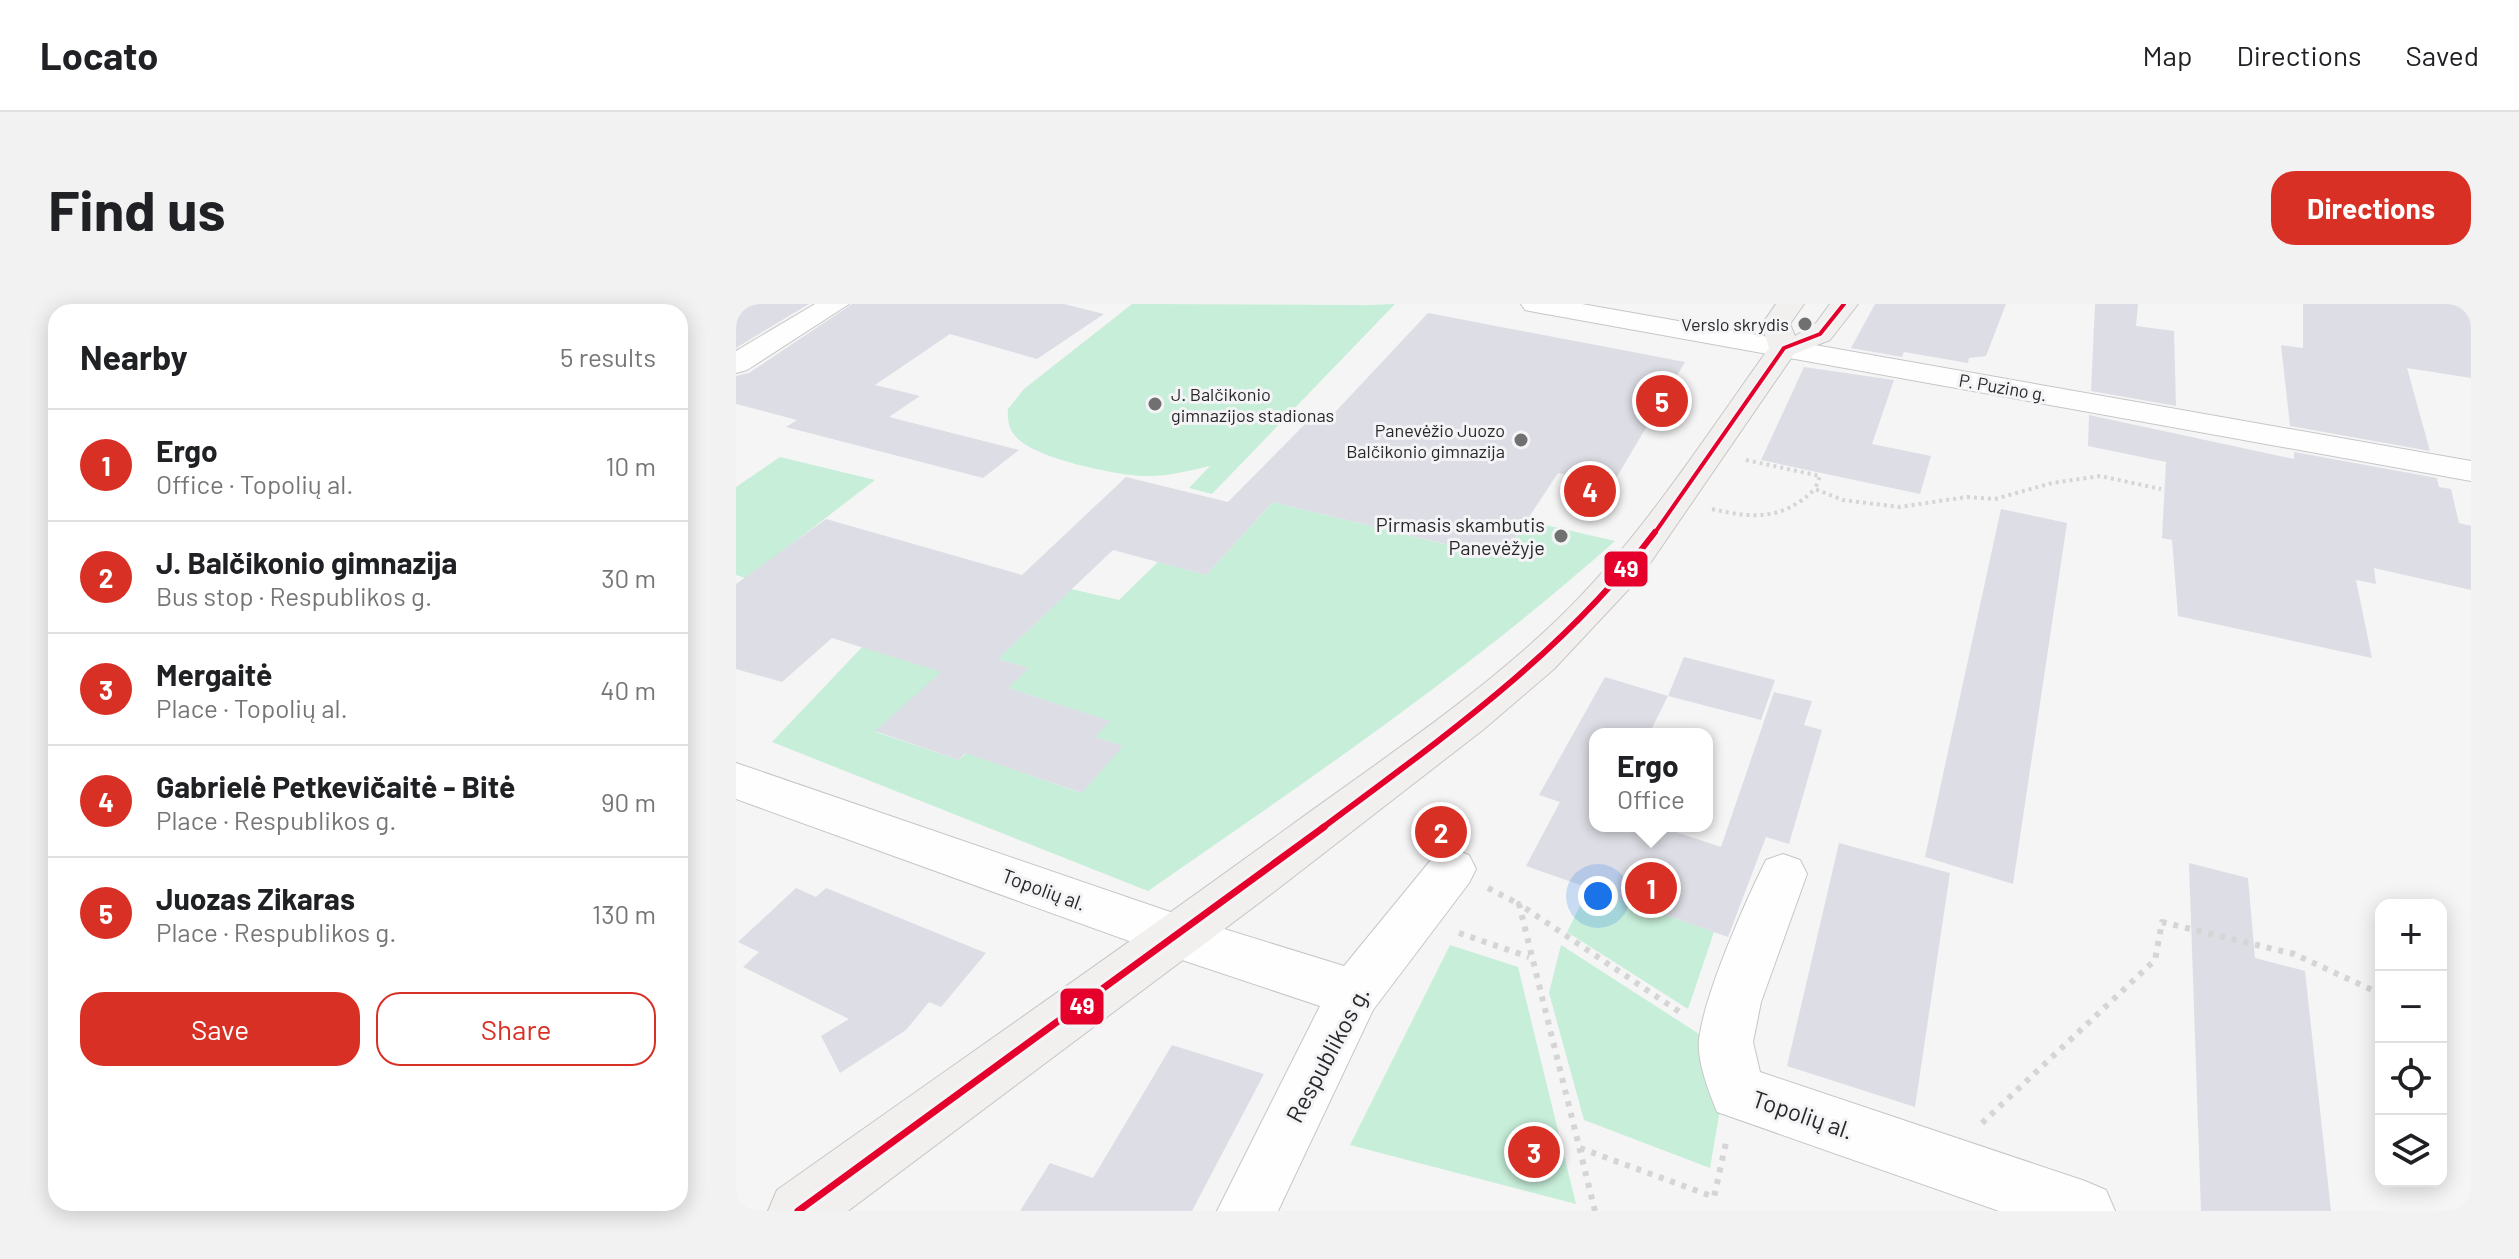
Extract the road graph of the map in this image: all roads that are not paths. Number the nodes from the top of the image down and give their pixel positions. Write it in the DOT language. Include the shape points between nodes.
graph roads {
  1 [pos="835,304"];
  2 [pos="1535,304"];
  3 [pos="1790,304"];
  4 [pos="1844,304"];
  5 [pos="1784,348"];
  6 [pos="736,364"];
  7 [pos="2471,471"];
  8 [pos="736,781"];
  9 [pos="1452,869"];
  10 [pos="1783,874"];
  11 [pos="1179,937"];
  12 [pos="1354,993"];
  13 [pos="798,1211"];
  14 [pos="1247,1211"];
  15 [pos="2085,1211"];
  1 -- 6 [label="street"];
  2 -- 5 [label="street, P. Puzino g."];
  3 -- 5 [label="main road" via="1776,324"];
  4 -- 5 [label="main road" via="1827,332"];
  5 -- 7 [label="street, P. Puzino g."];
  5 -- 11 [label="main road" via="1602,596 1443,737"];
  8 -- 11 [label="street, Topolių al."];
  9 -- 12 [label="street, Respublikos g."];
  10 -- 15 [label="street, Topolių al." via="1735,1002 1732,1067 1940,1162"];
  11 -- 12 [label="street, Topolių al."];
  11 -- 13 [label="main road"];
  12 -- 14 [label="street, Respublikos g."];
}
